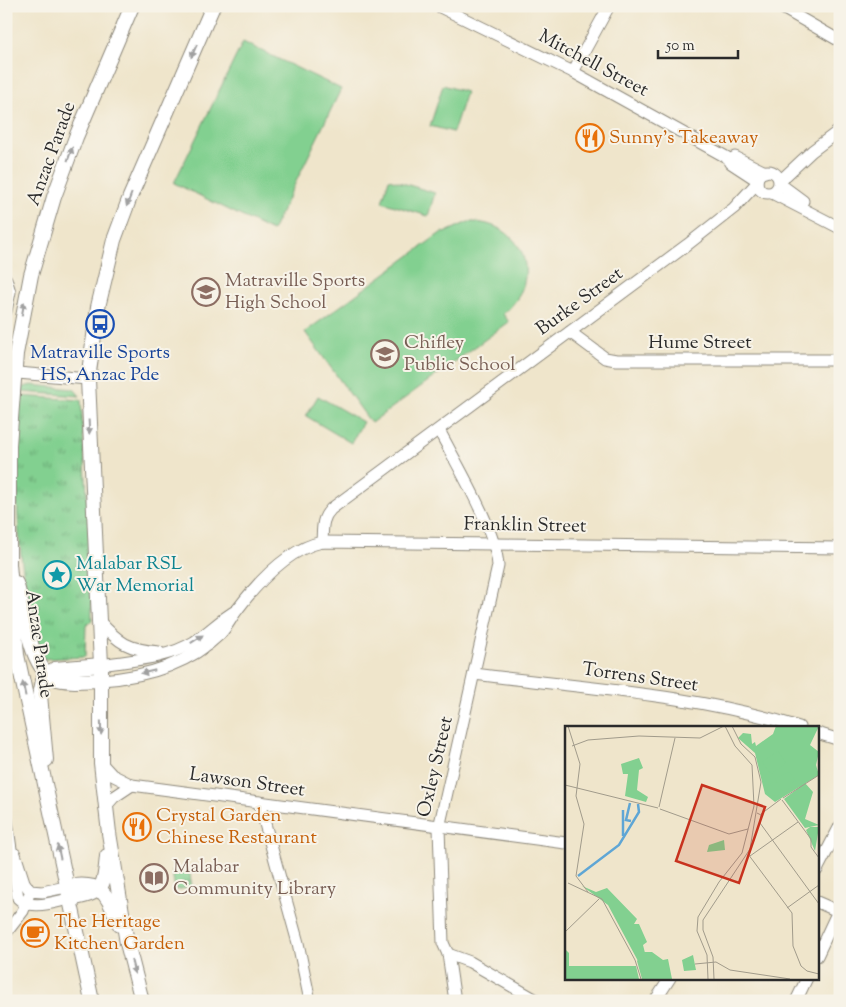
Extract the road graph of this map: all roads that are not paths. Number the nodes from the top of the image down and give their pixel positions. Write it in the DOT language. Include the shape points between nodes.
graph roads {
  1 [pos="132,6"];
  2 [pos="213,6"];
  3 [pos="438,6"];
  4 [pos="609,6"];
  5 [pos="779,6"];
  6 [pos="840,41"];
  7 [pos="573,72"];
  8 [pos="840,130"];
  9 [pos="768,182"];
  10 [pos="840,228"];
  11 [pos="6,279"];
  12 [pos="6,311"];
  13 [pos="570,332"];
  14 [pos="840,360"];
  15 [pos="10,372"];
  16 [pos="88,379"];
  17 [pos="439,430"];
  18 [pos="322,542"];
  19 [pos="493,543"];
  20 [pos="840,548"];
  21 [pos="9,564"];
  22 [pos="237,610"];
  23 [pos="99,621"];
  24 [pos="169,653"];
  25 [pos="101,665"];
  26 [pos="47,673"];
  27 [pos="474,674"];
  28 [pos="101,680"];
  29 [pos="796,726"];
  30 [pos="818,733"];
  31 [pos="840,740"];
  32 [pos="101,763"];
  33 [pos="132,785"];
  34 [pos="46,795"];
  35 [pos="259,802"];
  36 [pos="106,806"];
  37 [pos="6,814"];
  38 [pos="840,826"];
  39 [pos="439,828"];
  40 [pos="109,832"];
  41 [pos="565,844"];
  42 [pos="12,845"];
  43 [pos="818,868"];
  44 [pos="100,889"];
  45 [pos="30,890"];
  46 [pos="68,893"];
  47 [pos="818,902"];
  48 [pos="25,903"];
  49 [pos="839,912"];
  50 [pos="6,933"];
  51 [pos="127,942"];
  52 [pos="448,954"];
  53 [pos="818,954"];
  54 [pos="669,980"];
  55 [pos="806,980"];
  56 [pos="92,1001"];
  57 [pos="142,1001"];
  58 [pos="310,1001"];
  59 [pos="455,1001"];
  60 [pos="538,1001"];
  61 [pos="654,1001"];
  62 [pos="796,1001"];
  15 -- 1 [label="main road, Anzac Parade, one-way" via="24,305 54,197"];
  2 -- 16 [label="main road, one-way" via="114,240 98,307"];
  3 -- 7 [label="street, Mitchell Street"];
  4 -- 7 [label="street"];
  5 -- 6 [label="street"];
  7 -- 9 [label="street, Mitchell Street" via="728,158 736,158"];
  8 -- 9 [label="street, Burke Street"];
  9 -- 10 [label="street, Mitchell Street" via="815,209"];
  9 -- 13 [label="street, Burke Street"];
  11 -- 12 [label="street" via="10,292"];
  13 -- 14 [label="street, Hume Street" via="605,358 616,360"];
  13 -- 17 [label="street, Burke Street"];
  15 -- 16 [label="street"];
  15 -- 21 [label="main road, Anzac Parade"];
  16 -- 23 [label="main road, one-way"];
  17 -- 18 [label="street, Burke Street" via="331,509 323,522"];
  17 -- 19 [label="street, Oxley Street"];
  18 -- 19 [label="street, Franklin Street"];
  18 -- 22 [label="street, Franklin Street" via="301,548 279,564"];
  19 -- 20 [label="street, Franklin Street"];
  19 -- 27 [label="street, Oxley Street" via="498,566"];
  21 -- 26 [label="main road" via="21,596 35,653"];
  34 -- 21 [label="main road, Anzac Parade, one-way" via="17,654"];
  24 -- 22 [label="street, Franklin Street, one-way" via="194,642"];
  22 -- 28 [label="street, Franklin Street, one-way" via="220,634 188,658 155,671"];
  23 -- 24 [label="street" via="117,640 129,647"];
  23 -- 25 [label="main road"];
  24 -- 25 [label="street, Franklin Street"];
  25 -- 26 [label="main road" via="55,669"];
  25 -- 28 [label="main road"];
  26 -- 28 [label="main road" via="62,679"];
  26 -- 34 [label="main road" via="40,687"];
  27 -- 29 [label="street, Torrens Street" via="688,701"];
  27 -- 39 [label="street, Oxley Street"];
  28 -- 32 [label="main road, one-way"];
  30 -- 31 [label="street"];
  32 -- 33 [label="street, Lawson Street" via="112,774"];
  32 -- 36 [label="main road"];
  33 -- 35 [label="street, Lawson Street"];
  33 -- 36 [label="street"];
  46 -- 34 [label="main road, Anzac Parade, one-way"];
  35 -- 39 [label="street, Lawson Street"];
  35 -- 58 [label="street" via="298,943"];
  36 -- 40 [label="main road"];
  37 -- 42 [label="street"];
  38 -- 43 [label="street"];
  39 -- 41 [label="street, Lawson Street"];
  39 -- 52 [label="street, Oxley Street" via="443,943"];
  40 -- 44 [label="main road" via="105,881"];
  40 -- 51 [label="main road"];
  42 -- 45 [label="street" via="24,882"];
  42 -- 48 [label="street" via="16,894"];
  44 -- 46 [label="main road" via="89,895"];
  44 -- 51 [label="main road" via="111,904"];
  45 -- 46 [label="street"];
  45 -- 48 [label="street"];
  46 -- 48 [label="street" via="38,904"];
  46 -- 56 [label="main road, Anzac Parade"];
  47 -- 49 [label="street"];
  48 -- 50 [label="street" via="23,911"];
  49 -- 53 [label="street"];
  51 -- 57 [label="main road, one-way"];
  52 -- 59 [label="street, Oxley Street"];
  52 -- 60 [label="street" via="470,962"];
  54 -- 61 [label="street"];
  55 -- 62 [label="street"];
}
